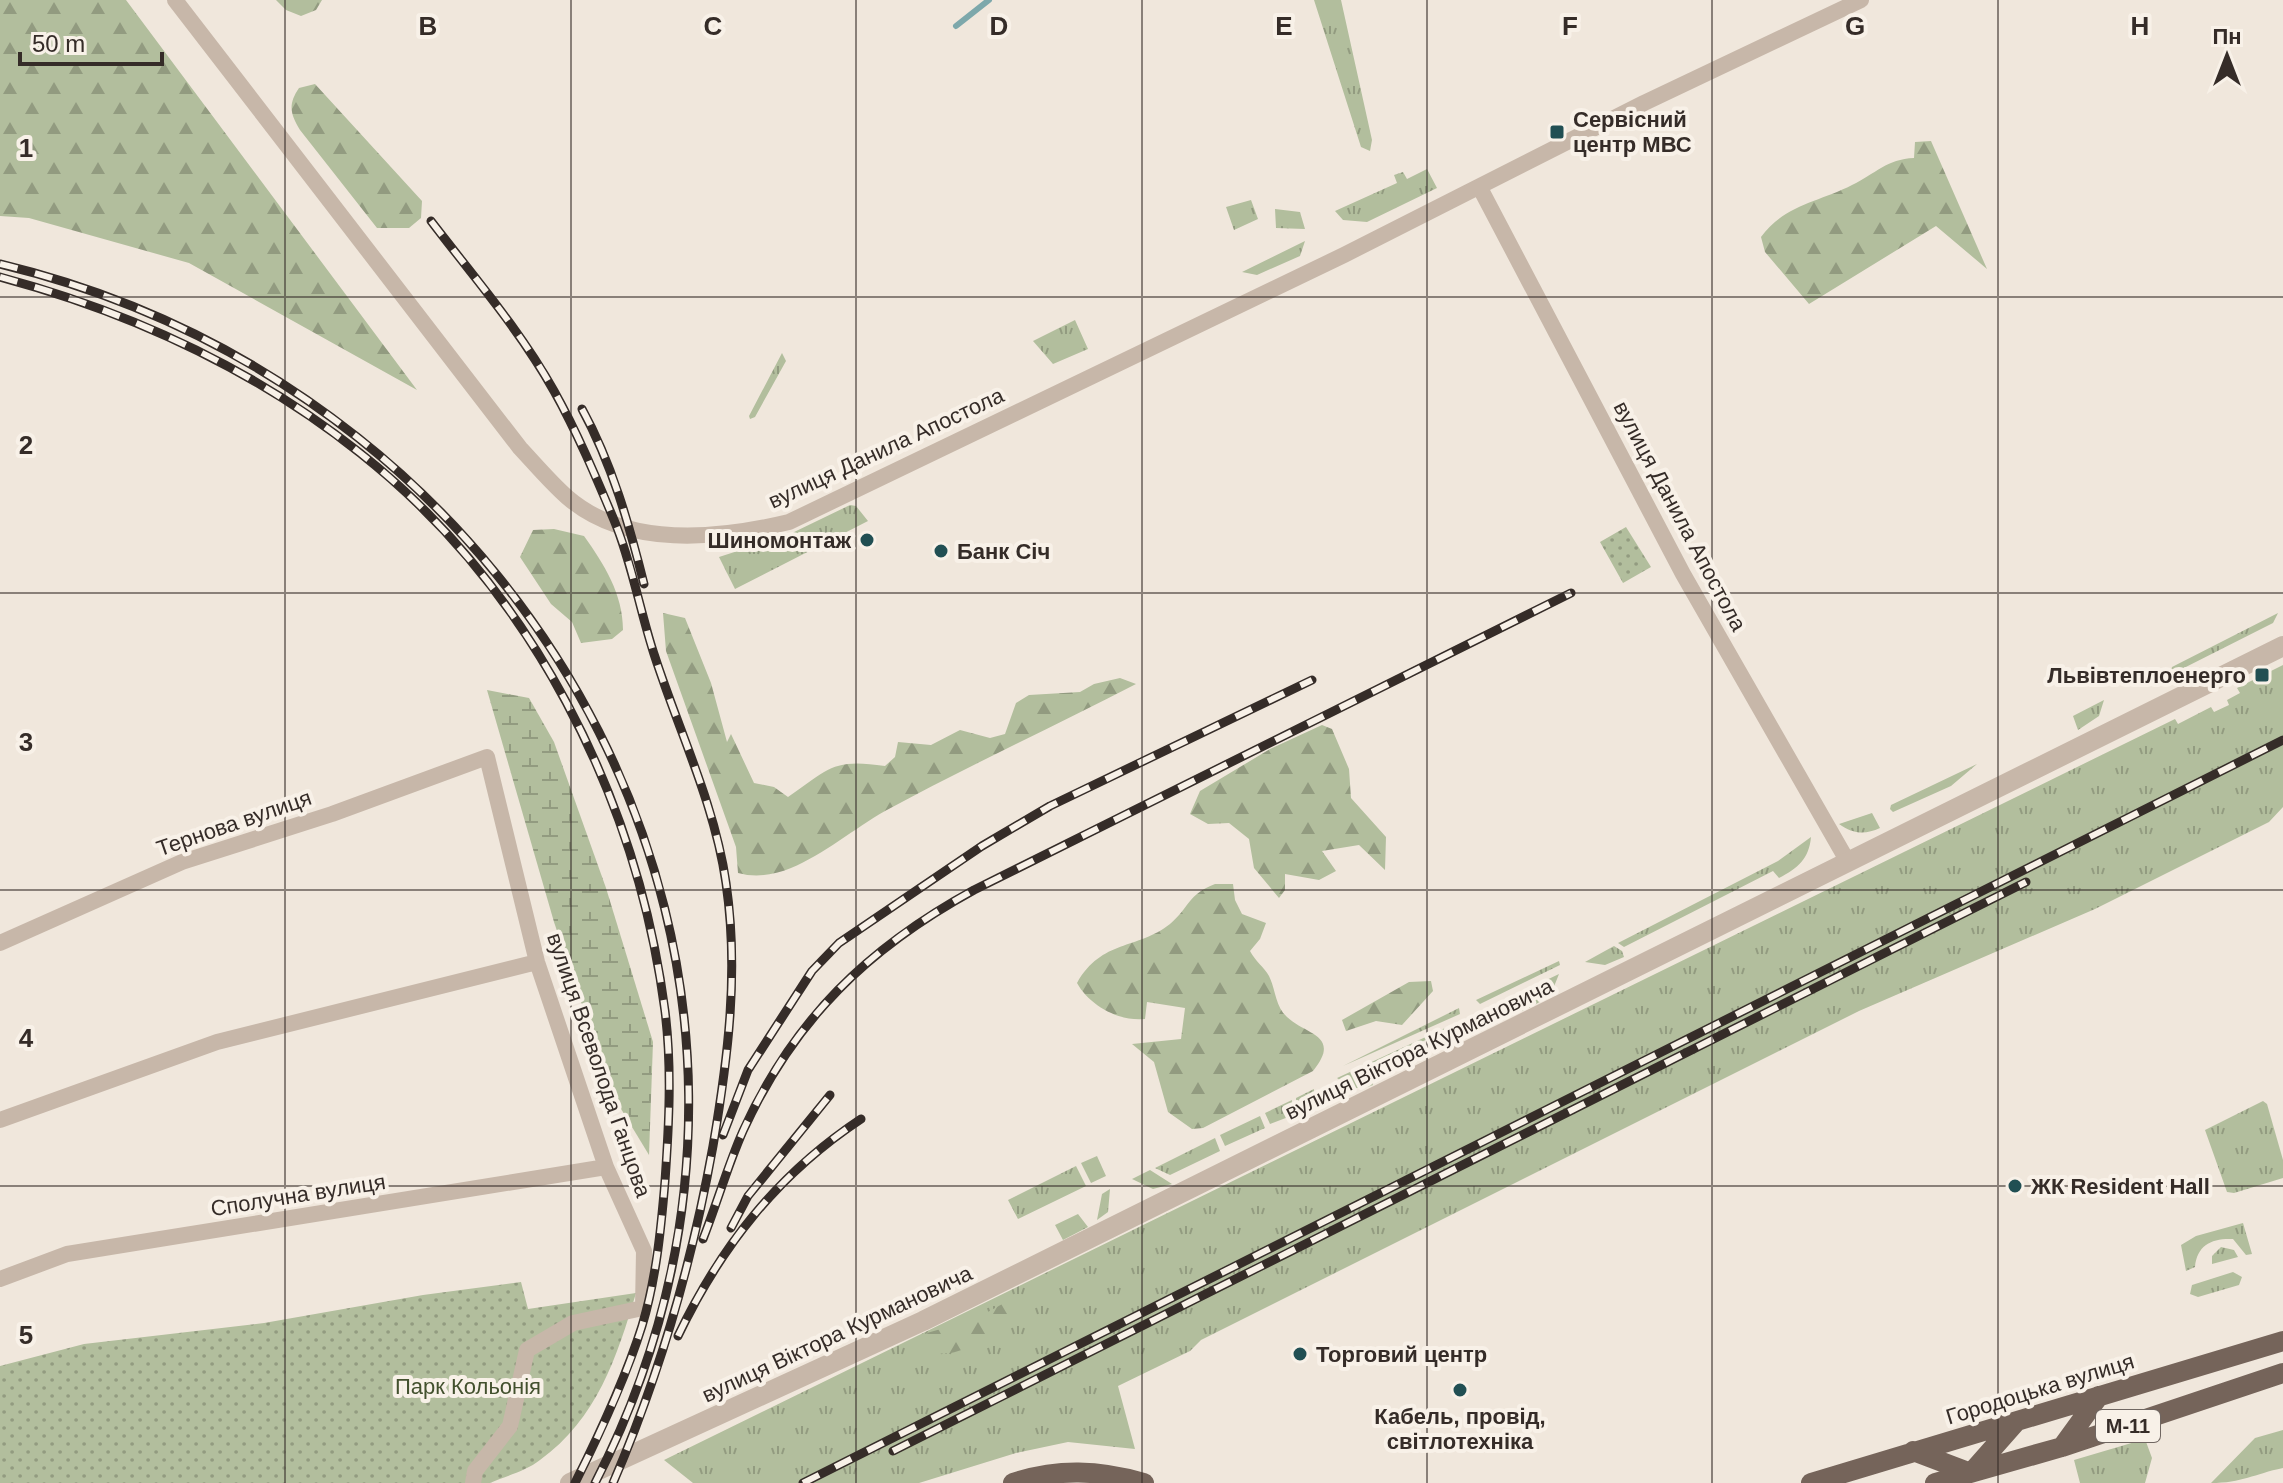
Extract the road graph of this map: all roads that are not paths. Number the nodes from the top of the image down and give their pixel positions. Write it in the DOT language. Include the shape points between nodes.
graph roads {
  1 [pos="175,0"];
  2 [pos="1861,0"];
  3 [pos="1480,188"];
  4 [pos="2283,646"];
  5 [pos="487,757"];
  6 [pos="1848,862"];
  7 [pos="0,943"];
  8 [pos="537,962"];
  9 [pos="0,1120"];
  10 [pos="606,1167"];
  11 [pos="0,1279"];
  12 [pos="2283,1341"];
  13 [pos="2283,1373"];
  14 [pos="2099,1396"];
  15 [pos="2018,1420"];
  16 [pos="2062,1447"];
  17 [pos="1913,1451"];
  18 [pos="1037,1475"];
  19 [pos="1971,1478"];
  20 [pos="473,1483"];
  21 [pos="570,1483"];
  22 [pos="1013,1483"];
  23 [pos="1070,1483"];
  24 [pos="1144,1483"];
  25 [pos="1811,1483"];
  26 [pos="1935,1483"];
  1 -- 3 [label="street, вулиця Данила Апостола" via="520,448 569,498 595,515 687,538 740,534 789,522"];
  2 -- 3 [label="street, вулиця Данила Апостола"];
  3 -- 6 [label="street, вулиця Данила Апостола" via="1683,574"];
  4 -- 6 [label="street, вулиця Віктора Курмановича"];
  5 -- 7 [label="street, Тернова вулиця" via="182,862"];
  5 -- 8 [label="street, вулиця Всеволода Ганцова"];
  6 -- 21 [label="street, вулиця Віктора Курмановича" via="938,1314"];
  8 -- 9 [label="street" via="217,1042"];
  8 -- 10 [label="street, вулиця Всеволода Ганцова"];
  10 -- 11 [label="street, Сполучна вулиця" via="67,1254"];
  10 -- 20 [label="street, вулиця Всеволода Ганцова" via="644,1251 643,1308 573,1323 527,1350 510,1426 475,1471"];
  12 -- 14 [label="main road, Городоцька вулиця / М-11"];
  13 -- 16 [label="main road, М-11"];
  14 -- 15 [label="main road, Городоцька вулиця / М-11"];
  14 -- 16 [label="main road"];
  15 -- 17 [label="main road, Городоцька вулиця / М-11"];
  15 -- 19 [label="main road"];
  16 -- 19 [label="main road, М-11"];
  17 -- 19 [label="main road"];
  17 -- 25 [label="main road, Городоцька вулиця / М-11"];
  18 -- 22 [label="main road"];
  18 -- 23 [label="main road"];
  18 -- 24 [label="main road" via="1086,1471"];
  19 -- 26 [label="main road, М-11"];
}
